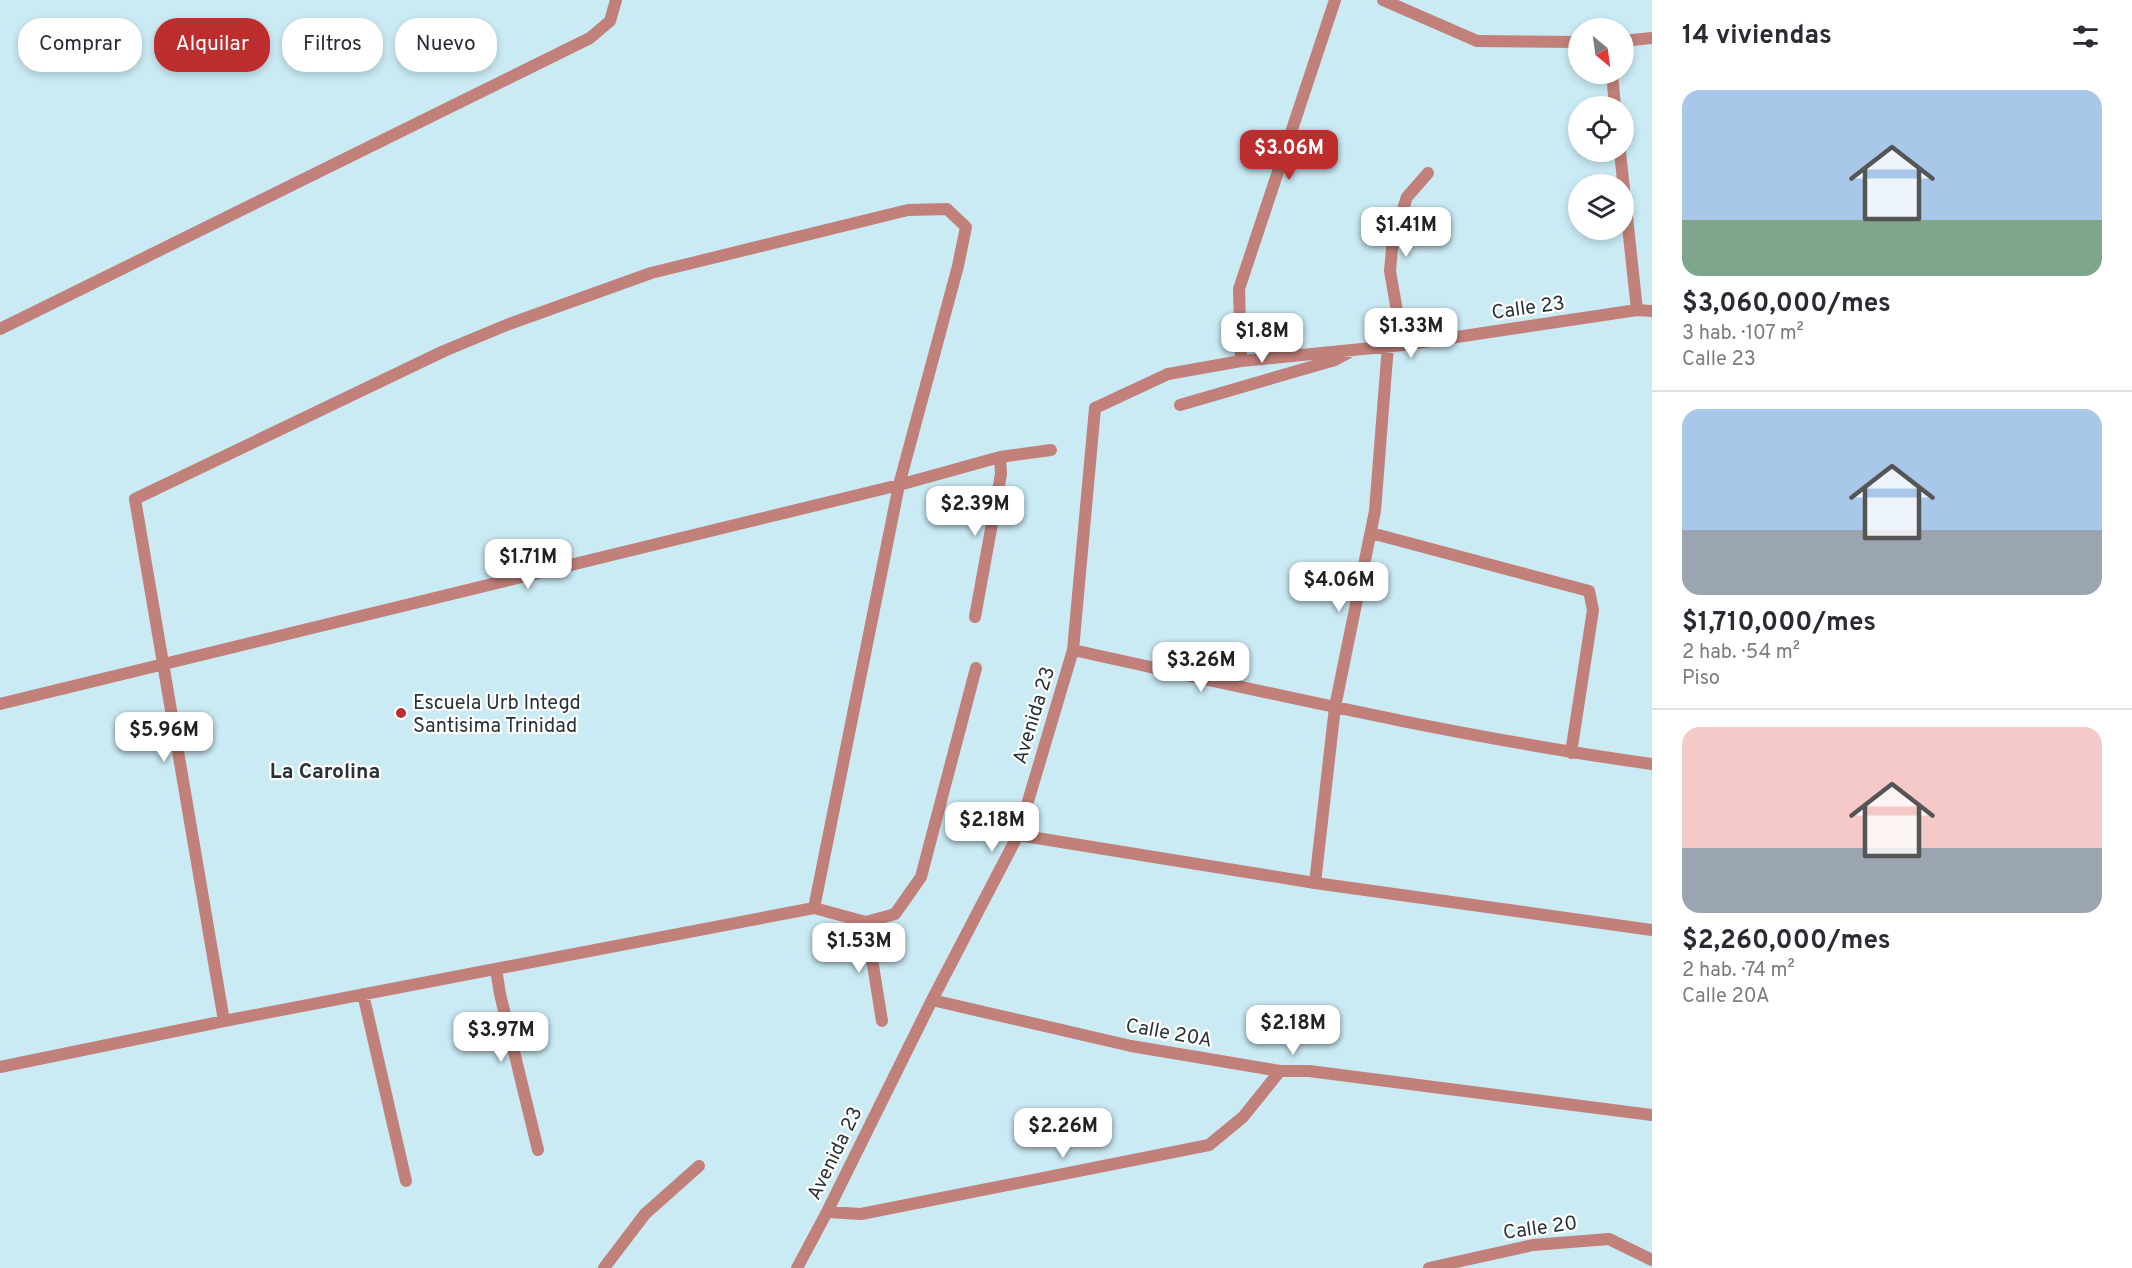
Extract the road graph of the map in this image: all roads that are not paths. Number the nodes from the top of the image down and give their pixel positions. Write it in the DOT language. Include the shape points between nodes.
graph roads {
  1 [pos="616,0"];
  2 [pos="1335,0"];
  3 [pos="1383,0"];
  4 [pos="1652,38"];
  5 [pos="1634,40"];
  6 [pos="1568,42"];
  7 [pos="1621,162"];
  8 [pos="1428,173"];
  9 [pos="1637,310"];
  10 [pos="1652,311"];
  11 [pos="0,329"];
  12 [pos="1389,345"];
  13 [pos="1403,345"];
  14 [pos="1354,349"];
  15 [pos="1241,361"];
  16 [pos="1180,405"];
  17 [pos="1095,408"];
  18 [pos="1051,450"];
  19 [pos="1000,457"];
  20 [pos="899,485"];
  21 [pos="1371,533"];
  22 [pos="975,617"];
  23 [pos="1073,650"];
  24 [pos="162,664"];
  25 [pos="976,668"];
  26 [pos="0,704"];
  27 [pos="1335,707"];
  28 [pos="1571,753"];
  29 [pos="1652,764"];
  30 [pos="1018,835"];
  31 [pos="1315,883"];
  32 [pos="814,908"];
  33 [pos="866,922"];
  34 [pos="1652,930"];
  35 [pos="496,969"];
  36 [pos="363,994"];
  37 [pos="932,1000"];
  38 [pos="224,1021"];
  39 [pos="882,1021"];
  40 [pos="0,1067"];
  41 [pos="1280,1071"];
  42 [pos="1652,1115"];
  43 [pos="538,1150"];
  44 [pos="699,1166"];
  45 [pos="406,1181"];
  46 [pos="827,1212"];
  47 [pos="1652,1260"];
  48 [pos="604,1268"];
  49 [pos="797,1268"];
  50 [pos="1430,1268"];
  1 -- 11 [label="street" via="610,21 590,38"];
  2 -- 15 [label="street" via="1239,289"];
  3 -- 6 [label="street" via="1477,41"];
  4 -- 5 [label="street"];
  7 -- 9 [label="street"];
  8 -- 13 [label="street" via="1407,197 1393,238 1390,271"];
  9 -- 10 [label="street, Calle 23"];
  9 -- 13 [label="street, Calle 23"];
  12 -- 13 [label="street, Calle 23"];
  12 -- 14 [label="street, Calle 23"];
  12 -- 21 [label="street"];
  14 -- 15 [label="street, Calle 23"];
  14 -- 16 [label="street" via="1335,360"];
  15 -- 17 [label="street, Calle 23" via="1168,374"];
  17 -- 23 [label="street, Avenida 23"];
  18 -- 19 [label="street"];
  19 -- 20 [label="street"];
  19 -- 22 [label="street" via="1001,474"];
  20 -- 24 [label="street"];
  20 -- 24 [label="street" via="966,228 947,208 908,210 651,273 531,316 444,351 135,499"];
  20 -- 32 [label="street"];
  21 -- 27 [label="street"];
  21 -- 28 [label="street" via="1589,591 1593,610"];
  23 -- 27 [label="street"];
  23 -- 30 [label="street, Avenida 23"];
  24 -- 26 [label="street"];
  24 -- 38 [label="street"];
  25 -- 33 [label="street" via="921,877 895,914"];
  27 -- 28 [label="street"];
  27 -- 31 [label="street"];
  28 -- 29 [label="street"];
  30 -- 31 [label="street"];
  30 -- 37 [label="street, Avenida 23"];
  31 -- 34 [label="street"];
  32 -- 33 [label="street"];
  32 -- 35 [label="street"];
  33 -- 39 [label="street"];
  35 -- 36 [label="street"];
  35 -- 43 [label="street"];
  36 -- 38 [label="street"];
  36 -- 45 [label="street"];
  37 -- 41 [label="street, Calle 20A" via="1131,1046"];
  37 -- 46 [label="street, Avenida 23"];
  38 -- 40 [label="street"];
  41 -- 42 [label="street, Calle 20A" via="1309,1071"];
  41 -- 46 [label="street" via="1243,1117 1209,1145 861,1214"];
  44 -- 48 [label="street" via="645,1214"];
  46 -- 49 [label="street, Avenida 23"];
  47 -- 50 [label="street, Calle 20" via="1609,1239 1533,1245"];
}
